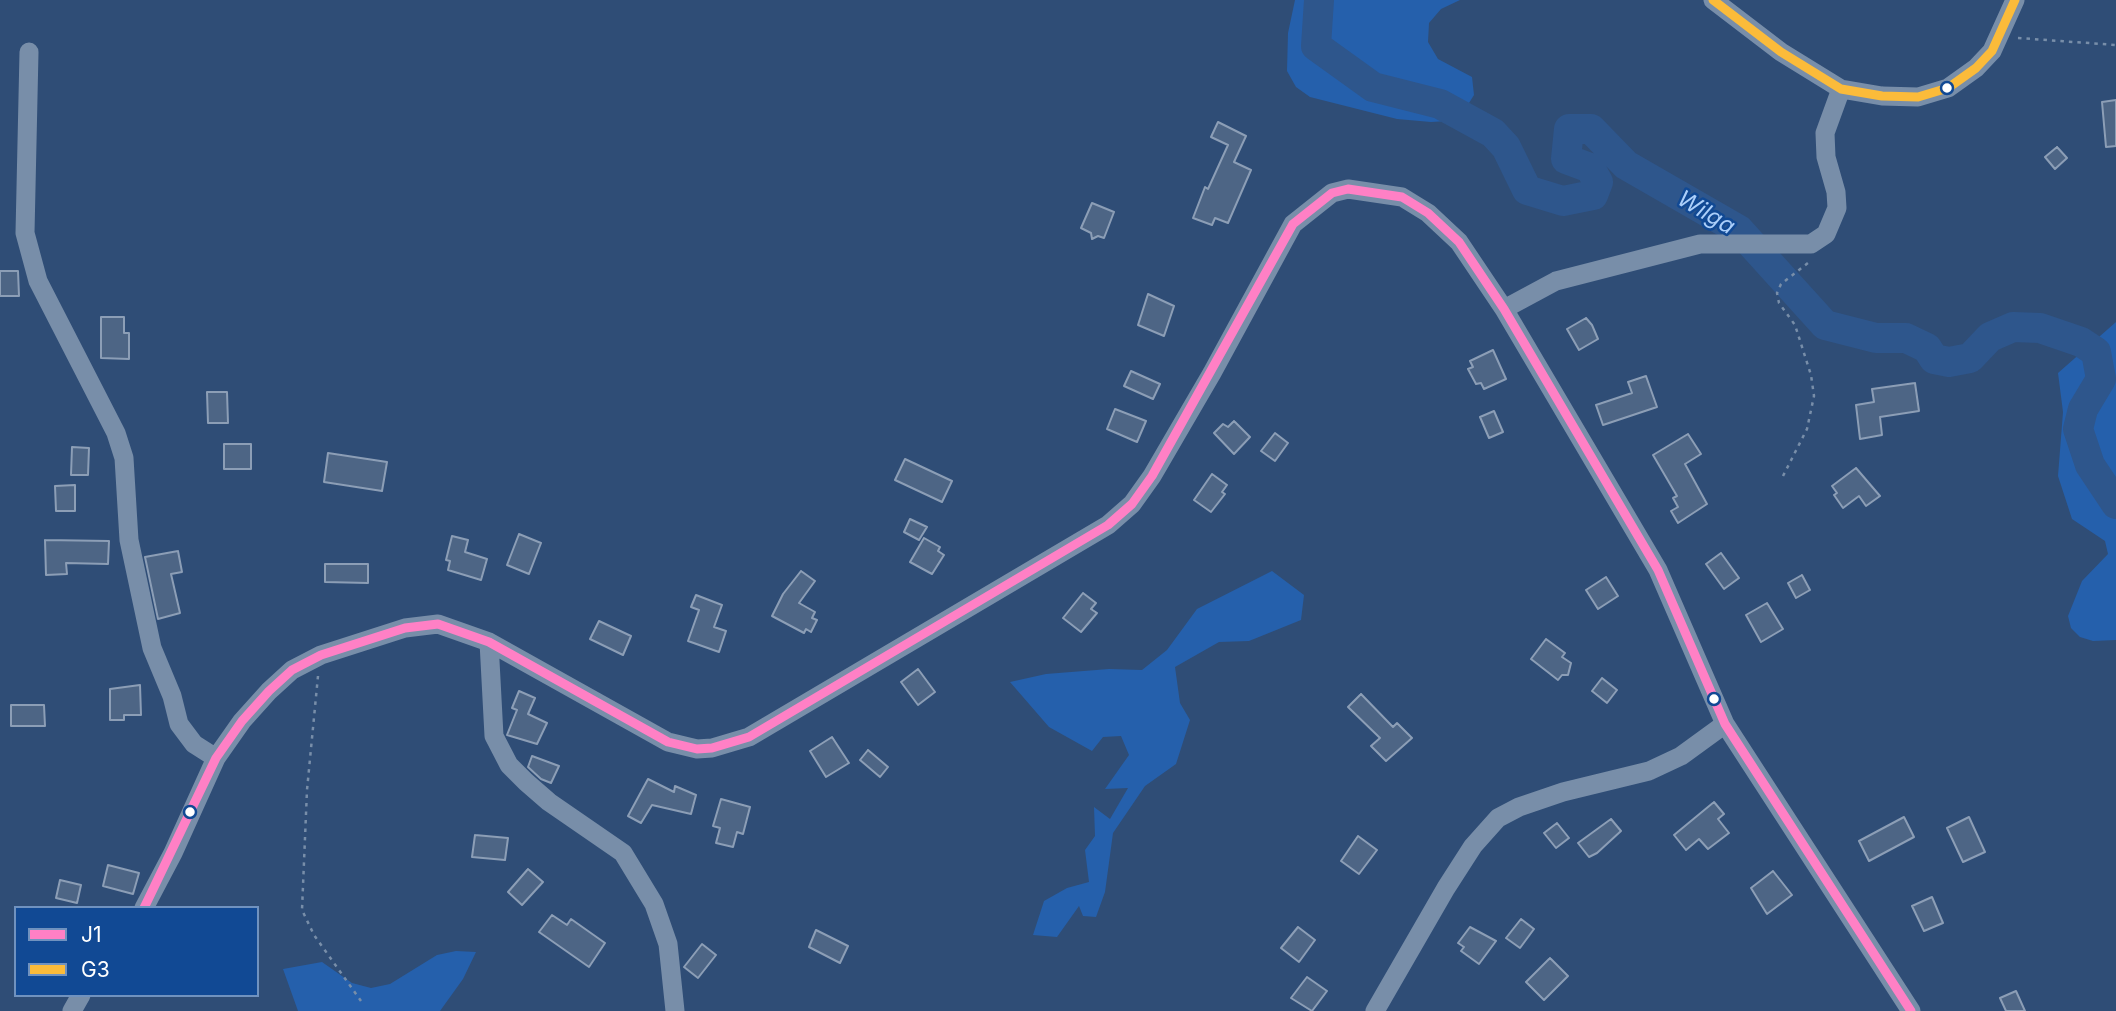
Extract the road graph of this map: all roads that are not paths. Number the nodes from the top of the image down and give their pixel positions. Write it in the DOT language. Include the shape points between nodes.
graph roads {
  1 [pos="1713,0"];
  2 [pos="2015,0"];
  3 [pos="29,52"];
  4 [pos="1841,89"];
  5 [pos="1504,309"];
  6 [pos="489,642"];
  7 [pos="1725,724"];
  8 [pos="216,758"];
  9 [pos="145,906"];
  10 [pos="675,1011"];
  11 [pos="1375,1011"];
  12 [pos="1911,1011"];
  1 -- 4 [label="street" via="1781,52"];
  2 -- 4 [label="street" via="1992,51 1948,88 1918,97"];
  3 -- 8 [label="street" via="25,233 38,281 117,433 124,458 129,540 152,648 179,724 194,744"];
  4 -- 5 [label="street" via="1825,133 1837,208 1826,234 1811,244 1700,244 1556,281"];
  5 -- 6 [label="street" via="1459,242 1428,213 1402,197 1374,191 1332,193 1293,224 1206,385 1132,505 1108,526 749,737 697,749 668,742"];
  5 -- 7 [label="street" via="1658,570"];
  6 -- 8 [label="street" via="438,624 405,628 321,655 292,670 269,691"];
  6 -- 10 [label="street" via="494,736 509,765 534,789 623,853 654,904 668,944"];
  7 -- 11 [label="street" via="1681,756 1648,771 1563,792 1498,818 1473,846"];
  7 -- 12 [label="street"];
  8 -- 9 [label="street"];
}
